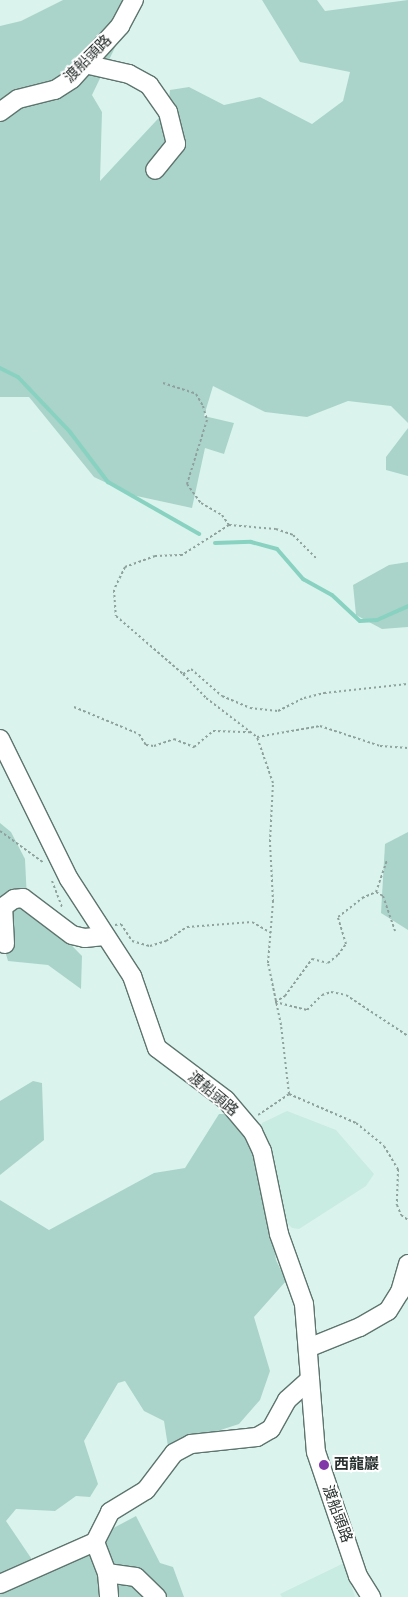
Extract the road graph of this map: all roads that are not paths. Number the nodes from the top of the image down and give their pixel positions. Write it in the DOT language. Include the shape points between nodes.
graph roads {
  1 [pos="134,0"];
  2 [pos="85,64"];
  3 [pos="0,112"];
  4 [pos="155,170"];
  5 [pos="0,739"];
  6 [pos="101,932"];
  7 [pos="5,944"];
  8 [pos="408,1264"];
  9 [pos="308,1348"];
  10 [pos="310,1379"];
  11 [pos="95,1542"];
  12 [pos="107,1573"];
  13 [pos="0,1584"];
  14 [pos="109,1597"];
  15 [pos="157,1597"];
  16 [pos="372,1597"];
  1 -- 2 [label="street, 渡船頭路" via="120,26"];
  2 -- 3 [label="street, 渡船頭路" via="55,90 18,99"];
  2 -- 4 [label="street" via="130,74 149,85 168,112 176,144"];
  5 -- 6 [label="street, 渡船頭路" via="69,879"];
  6 -- 7 [label="street" via="85,938 72,935 23,898 14,899 3,907"];
  6 -- 9 [label="street, 渡船頭路" via="132,976 157,1048 210,1087 246,1124 262,1151 279,1234 304,1304"];
  8 -- 9 [label="street" via="400,1292 388,1311 360,1327"];
  9 -- 10 [label="street, 渡船頭路"];
  10 -- 11 [label="street" via="287,1400 271,1429 257,1437 191,1444 174,1453 146,1490 110,1512"];
  10 -- 16 [label="street, 渡船頭路" via="316,1452 358,1576"];
  11 -- 12 [label="street"];
  11 -- 13 [label="street"];
  12 -- 14 [label="street"];
  12 -- 15 [label="street" via="136,1577"];
}
